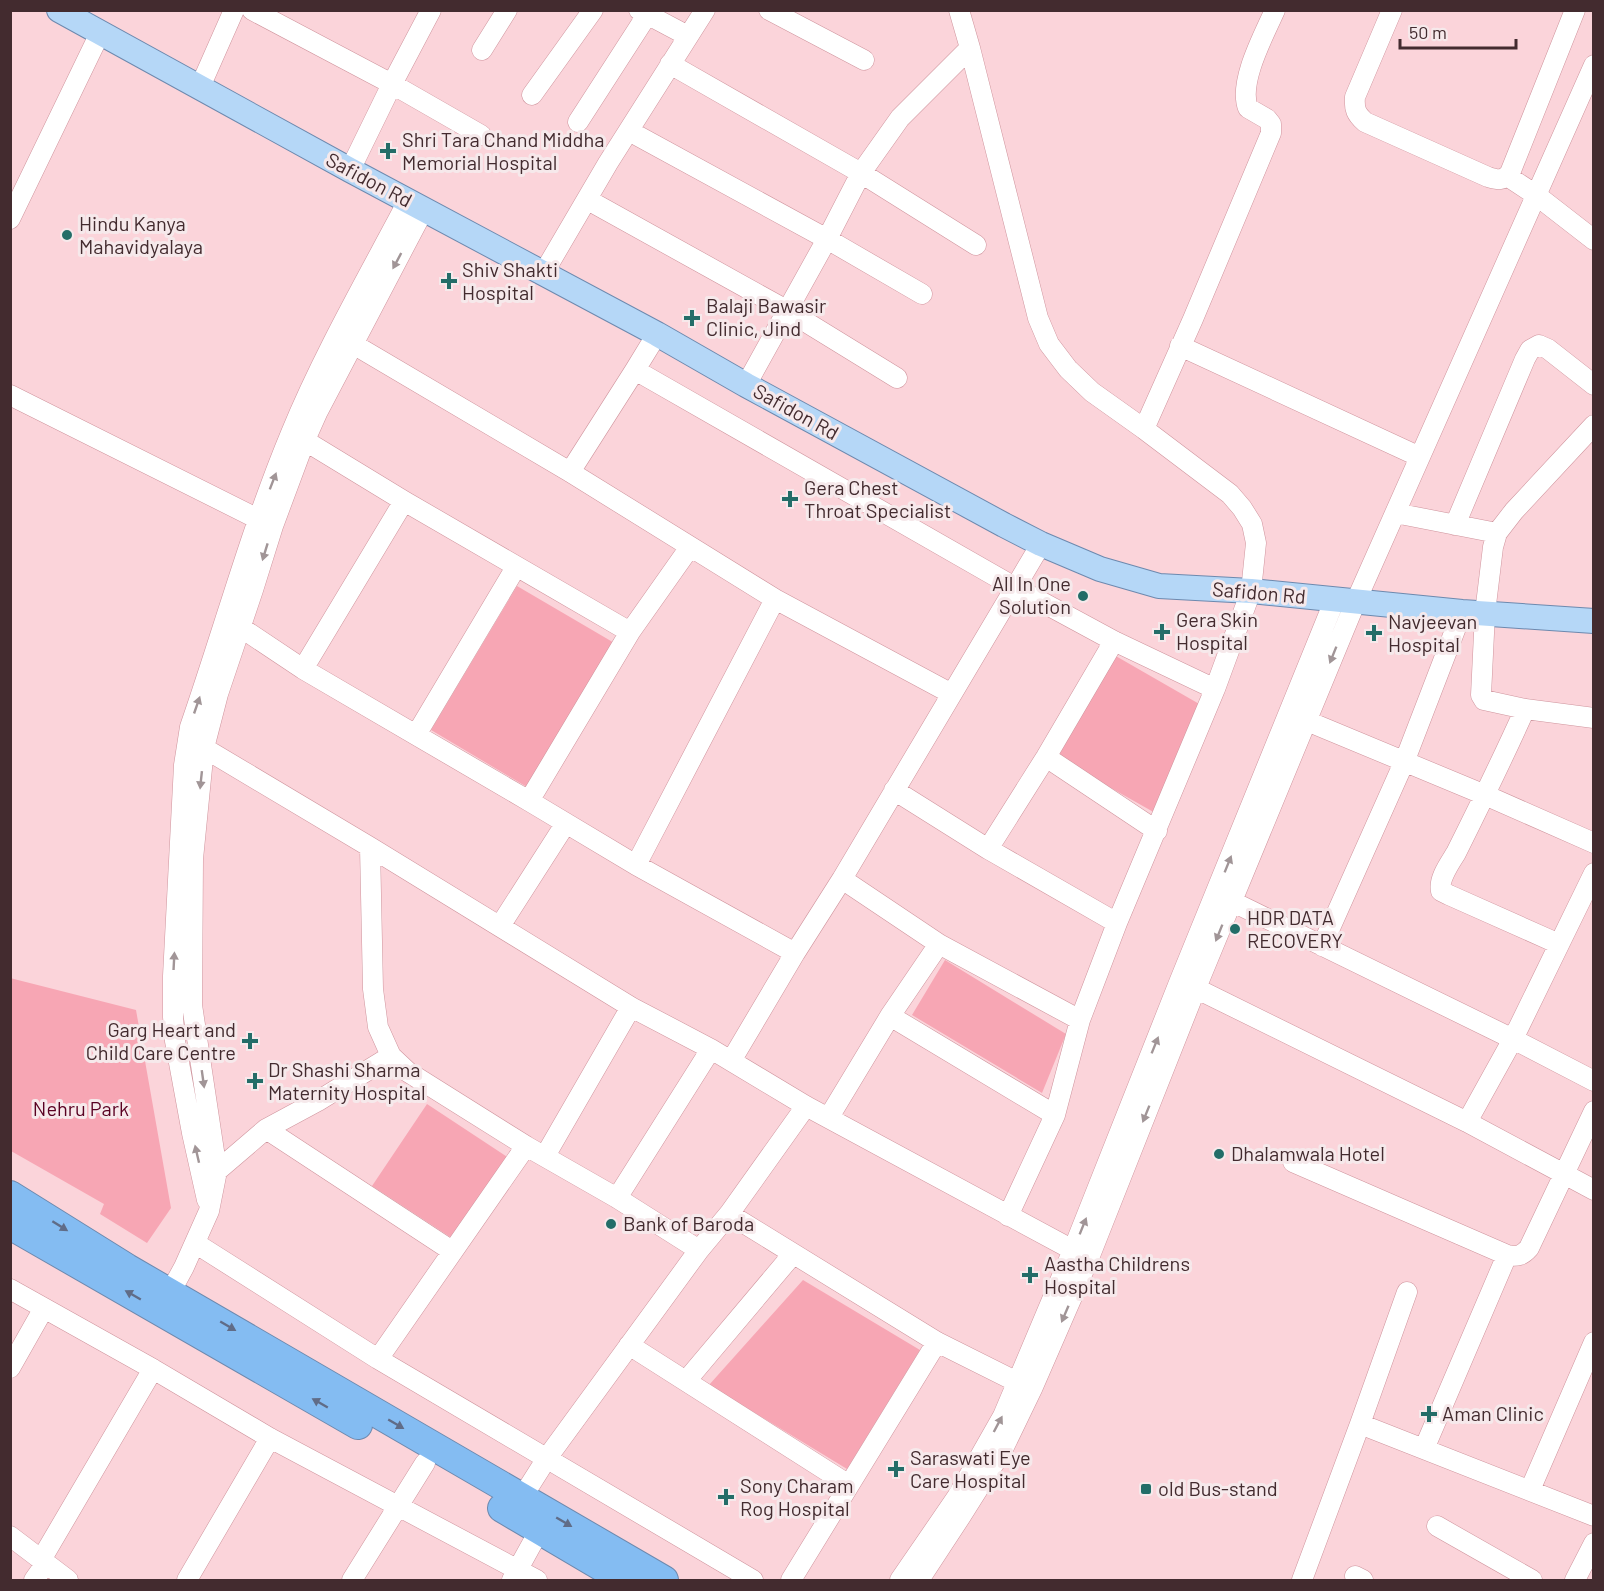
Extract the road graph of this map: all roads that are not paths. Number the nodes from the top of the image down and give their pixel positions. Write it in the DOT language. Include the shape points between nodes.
graph roads {
  1 [pos="59,10"];
  2 [pos="234,10"];
  3 [pos="252,10"];
  4 [pos="431,10"];
  5 [pos="507,10"];
  6 [pos="593,10"];
  7 [pos="705,10"];
  8 [pos="769,10"];
  9 [pos="959,10"];
  10 [pos="1275,10"];
  11 [pos="1392,10"];
  12 [pos="1575,10"];
  13 [pos="643,13"];
  14 [pos="100,33"];
  15 [pos="688,36"];
  16 [pos="970,48"];
  17 [pos="482,50"];
  18 [pos="864,60"];
  19 [pos="670,64"];
  20 [pos="1593,65"];
  21 [pos="392,84"];
  22 [pos="200,87"];
  23 [pos="532,95"];
  24 [pos="578,122"];
  25 [pos="629,130"];
  26 [pos="481,135"];
  27 [pos="350,170"];
  28 [pos="861,173"];
  29 [pos="1507,176"];
  30 [pos="1536,195"];
  31 [pos="588,200"];
  32 [pos="416,205"];
  33 [pos="10,219"];
  34 [pos="827,239"];
  35 [pos="1593,240"];
  36 [pos="976,244"];
  37 [pos="543,274"];
  38 [pos="922,294"];
  39 [pos="788,311"];
  40 [pos="657,334"];
  41 [pos="353,344"];
  42 [pos="1180,346"];
  43 [pos="635,370"];
  44 [pos="897,378"];
  45 [pos="746,385"];
  46 [pos="1593,385"];
  47 [pos="10,396"];
  48 [pos="1593,425"];
  49 [pos="1144,429"];
  50 [pos="298,436"];
  51 [pos="1420,457"];
  52 [pos="570,472"];
  53 [pos="404,501"];
  54 [pos="1395,513"];
  55 [pos="265,522"];
  56 [pos="1455,525"];
  57 [pos="1497,533"];
  58 [pos="1041,544"];
  59 [pos="690,547"];
  60 [pos="516,567"];
  61 [pos="1016,588"];
  62 [pos="1251,591"];
  63 [pos="775,599"];
  64 [pos="1345,600"];
  65 [pos="1473,613"];
  66 [pos="1593,621"];
  67 [pos="240,627"];
  68 [pos="630,632"];
  69 [pos="1114,641"];
  70 [pos="303,669"];
  71 [pos="1215,689"];
  72 [pos="952,694"];
  73 [pos="1525,709"];
  74 [pos="1593,718"];
  75 [pos="1307,721"];
  76 [pos="416,735"];
  77 [pos="195,745"];
  78 [pos="1046,757"];
  79 [pos="1404,760"];
  80 [pos="894,790"];
  81 [pos="1485,795"];
  82 [pos="529,801"];
  83 [pos="566,823"];
  84 [pos="1156,831"];
  85 [pos="1593,843"];
  86 [pos="370,847"];
  87 [pos="988,849"];
  88 [pos="636,865"];
  89 [pos="1593,873"];
  90 [pos="842,879"];
  91 [pos="1232,901"];
  92 [pos="1117,923"];
  93 [pos="500,926"];
  94 [pos="939,944"];
  95 [pos="1559,944"];
  96 [pos="1322,946"];
  97 [pos="795,953"];
  98 [pos="1188,984"];
  99 [pos="631,1007"];
  100 [pos="890,1016"];
  101 [pos="1080,1020"];
  102 [pos="1514,1039"];
  103 [pos="711,1049"];
  104 [pos="391,1056"];
  105 [pos="730,1061"];
  106 [pos="1593,1082"];
  107 [pos="806,1106"];
  108 [pos="1593,1111"];
  109 [pos="1054,1115"];
  110 [pos="829,1117"];
  111 [pos="1467,1122"];
  112 [pos="266,1129"];
  113 [pos="526,1146"];
  114 [pos="545,1156"];
  115 [pos="1293,1162"];
  116 [pos="217,1171"];
  117 [pos="1564,1174"];
  118 [pos="1593,1190"];
  119 [pos="10,1195"];
  120 [pos="617,1198"];
  121 [pos="209,1211"];
  122 [pos="729,1214"];
  123 [pos="1008,1216"];
  124 [pos="10,1225"];
  125 [pos="195,1243"];
  126 [pos="699,1250"];
  127 [pos="452,1251"];
  128 [pos="793,1254"];
  129 [pos="1081,1254"];
  130 [pos="1508,1255"];
  131 [pos="10,1289"];
  132 [pos="1407,1292"];
  133 [pos="165,1302"];
  134 [pos="44,1308"];
  135 [pos="937,1342"];
  136 [pos="1593,1342"];
  137 [pos="629,1345"];
  138 [pos="378,1359"];
  139 [pos="10,1368"];
  140 [pos="153,1369"];
  141 [pos="686,1381"];
  142 [pos="1025,1386"];
  143 [pos="1360,1424"];
  144 [pos="270,1438"];
  145 [pos="1424,1449"];
  146 [pos="547,1458"];
  147 [pos="425,1463"];
  148 [pos="849,1485"];
  149 [pos="1530,1490"];
  150 [pos="1569,1505"];
  151 [pos="398,1506"];
  152 [pos="517,1506"];
  153 [pos="1593,1516"];
  154 [pos="1593,1523"];
  155 [pos="1437,1526"];
  156 [pos="539,1531"];
  157 [pos="12,1540"];
  158 [pos="1593,1542"];
  159 [pos="43,1562"];
  160 [pos="515,1575"];
  161 [pos="34,1581"];
  162 [pos="68,1581"];
  163 [pos="187,1581"];
  164 [pos="352,1581"];
  165 [pos="537,1581"];
  166 [pos="624,1581"];
  167 [pos="664,1581"];
  168 [pos="753,1581"];
  169 [pos="791,1581"];
  170 [pos="900,1581"];
  171 [pos="919,1581"];
  172 [pos="1302,1581"];
  173 [pos="1532,1581"];
  174 [pos="1575,1581"];
  1 -- 14 [label="main road, Safidon Rd"];
  2 -- 22 [label="street"];
  3 -- 21 [label="street"];
  4 -- 21 [label="street"];
  5 -- 17 [label="street"];
  6 -- 23 [label="street"];
  7 -- 15 [label="street"];
  8 -- 18 [label="street"];
  9 -- 16 [label="street"];
  10 -- 42 [label="street" via="1248,75 1246,96 1248,108 1267,119 1271,133"];
  11 -- 29 [label="street" via="1355,97 1357,115 1488,177 1498,180"];
  12 -- 29 [label="street"];
  13 -- 15 [label="street"];
  13 -- 24 [label="street"];
  14 -- 22 [label="main road, Safidon Rd"];
  14 -- 33 [label="street"];
  15 -- 19 [label="street"];
  16 -- 28 [label="street" via="900,118"];
  16 -- 49 [label="street" via="1038,318 1049,344 1092,392"];
  19 -- 25 [label="street"];
  19 -- 28 [label="street"];
  20 -- 30 [label="street"];
  21 -- 26 [label="street"];
  21 -- 27 [label="street"];
  22 -- 27 [label="main road, Safidon Rd"];
  25 -- 31 [label="street"];
  25 -- 34 [label="street"];
  27 -- 32 [label="main road, Safidon Rd"];
  28 -- 34 [label="street"];
  28 -- 36 [label="street"];
  29 -- 30 [label="street"];
  30 -- 35 [label="street"];
  30 -- 51 [label="street"];
  31 -- 37 [label="street"];
  31 -- 39 [label="street"];
  32 -- 37 [label="main road, Safidon Rd"];
  32 -- 41 [label="street, one-way"];
  32 -- 50 [label="street" via="318,373"];
  34 -- 38 [label="street"];
  34 -- 39 [label="street"];
  37 -- 40 [label="main road, Safidon Rd"];
  39 -- 44 [label="street"];
  39 -- 45 [label="street"];
  40 -- 43 [label="street"];
  40 -- 45 [label="main road, Safidon Rd"];
  41 -- 50 [label="street" via="318,411"];
  41 -- 52 [label="street"];
  42 -- 49 [label="street"];
  42 -- 51 [label="street"];
  43 -- 52 [label="street"];
  43 -- 61 [label="street"];
  45 -- 58 [label="main road, Safidon Rd"];
  46 -- 56 [label="street" via="1548,349 1539,345 1530,350"];
  47 -- 55 [label="street"];
  48 -- 57 [label="street"];
  49 -- 62 [label="street" via="1230,494 1242,508 1252,524 1256,543"];
  50 -- 53 [label="street"];
  50 -- 55 [label="street"];
  51 -- 54 [label="street"];
  52 -- 59 [label="street"];
  53 -- 60 [label="street"];
  53 -- 70 [label="street"];
  54 -- 56 [label="street"];
  54 -- 64 [label="street"];
  55 -- 67 [label="street, one-way" via="254,590"];
  77 -- 55 [label="street, one-way" via="190,727"];
  56 -- 57 [label="street"];
  57 -- 65 [label="street"];
  58 -- 61 [label="street"];
  58 -- 62 [label="main road, Safidon Rd" via="1100,569 1159,586"];
  59 -- 63 [label="street"];
  59 -- 68 [label="street"];
  60 -- 68 [label="street"];
  60 -- 76 [label="street"];
  61 -- 69 [label="street"];
  61 -- 72 [label="street"];
  62 -- 64 [label="main road, Safidon Rd"];
  62 -- 71 [label="street"];
  63 -- 72 [label="street"];
  63 -- 88 [label="street"];
  64 -- 65 [label="main road, Safidon Rd"];
  64 -- 75 [label="street, one-way"];
  98 -- 64 [label="street, one-way"];
  65 -- 66 [label="main road, Safidon Rd"];
  65 -- 73 [label="street" via="1481,695 1484,700"];
  65 -- 79 [label="street"];
  67 -- 70 [label="street"];
  67 -- 77 [label="street" via="218,694"];
  68 -- 82 [label="street"];
  69 -- 71 [label="street"];
  69 -- 78 [label="street"];
  70 -- 76 [label="street"];
  71 -- 84 [label="street"];
  72 -- 80 [label="street"];
  73 -- 74 [label="street"];
  73 -- 81 [label="street"];
  75 -- 79 [label="street"];
  75 -- 91 [label="street"];
  76 -- 82 [label="street"];
  77 -- 86 [label="street"];
  77 -- 116 [label="street, one-way" via="192,1005"];
  121 -- 77 [label="street, one-way" via="173,1017 184,765"];
  78 -- 84 [label="street"];
  78 -- 87 [label="street"];
  79 -- 81 [label="street"];
  79 -- 96 [label="street"];
  80 -- 87 [label="street"];
  80 -- 90 [label="street"];
  81 -- 85 [label="street"];
  81 -- 95 [label="street" via="1447,869 1441,891"];
  82 -- 83 [label="street"];
  83 -- 88 [label="street"];
  83 -- 93 [label="street"];
  84 -- 92 [label="street"];
  86 -- 93 [label="street"];
  86 -- 104 [label="street" via="373,989 378,1027"];
  87 -- 92 [label="street"];
  88 -- 97 [label="street"];
  89 -- 95 [label="street"];
  90 -- 94 [label="street"];
  90 -- 97 [label="street"];
  91 -- 96 [label="street"];
  91 -- 98 [label="street, one-way"];
  92 -- 101 [label="street"];
  93 -- 99 [label="street"];
  94 -- 100 [label="street"];
  94 -- 101 [label="street"];
  95 -- 102 [label="street"];
  96 -- 102 [label="street"];
  97 -- 105 [label="street"];
  98 -- 111 [label="street"];
  98 -- 129 [label="street"];
  99 -- 103 [label="street"];
  99 -- 114 [label="street"];
  100 -- 109 [label="street"];
  100 -- 110 [label="street"];
  101 -- 109 [label="street"];
  102 -- 106 [label="street"];
  102 -- 111 [label="street"];
  103 -- 105 [label="street"];
  103 -- 120 [label="street"];
  104 -- 112 [label="street"];
  104 -- 113 [label="street" via="408,1072"];
  105 -- 107 [label="street"];
  107 -- 110 [label="street"];
  107 -- 122 [label="street"];
  108 -- 117 [label="street"];
  109 -- 123 [label="street"];
  110 -- 123 [label="street"];
  111 -- 117 [label="street"];
  112 -- 116 [label="street"];
  112 -- 127 [label="street"];
  113 -- 114 [label="street"];
  113 -- 127 [label="street"];
  114 -- 120 [label="street"];
  115 -- 130 [label="street"];
  116 -- 121 [label="street"];
  117 -- 118 [label="street"];
  117 -- 130 [label="street" via="1529,1248 1516,1257"];
  119 -- 133 [label="highway, one-way" via="127,1268"];
  120 -- 126 [label="street"];
  121 -- 125 [label="street"];
  122 -- 126 [label="street"];
  122 -- 128 [label="street"];
  123 -- 129 [label="street"];
  133 -- 124 [label="highway, one-way"];
  125 -- 133 [label="street"];
  125 -- 138 [label="street"];
  126 -- 137 [label="street"];
  127 -- 138 [label="street"];
  128 -- 135 [label="street"];
  128 -- 141 [label="street"];
  129 -- 142 [label="street"];
  130 -- 145 [label="street"];
  131 -- 134 [label="street"];
  132 -- 143 [label="street"];
  147 -- 133 [label="highway, one-way"];
  133 -- 152 [label="highway, one-way"];
  134 -- 139 [label="street"];
  134 -- 140 [label="street"];
  135 -- 142 [label="street"];
  135 -- 148 [label="street"];
  136 -- 149 [label="street"];
  137 -- 141 [label="street"];
  137 -- 146 [label="street"];
  138 -- 146 [label="street"];
  140 -- 144 [label="street"];
  140 -- 159 [label="street"];
  141 -- 148 [label="street"];
  170 -- 142 [label="street, one-way"];
  142 -- 171 [label="street" via="1002,1451"];
  143 -- 145 [label="street"];
  143 -- 172 [label="street"];
  144 -- 151 [label="street"];
  144 -- 163 [label="street"];
  145 -- 149 [label="street"];
  146 -- 152 [label="street"];
  146 -- 168 [label="street"];
  147 -- 151 [label="street"];
  147 -- 152 [label="highway"];
  148 -- 169 [label="street"];
  149 -- 150 [label="street"];
  150 -- 153 [label="street"];
  150 -- 154 [label="street"];
  151 -- 160 [label="street"];
  151 -- 164 [label="street"];
  152 -- 156 [label="highway"];
  152 -- 167 [label="highway, one-way"];
  155 -- 173 [label="street"];
  156 -- 160 [label="street"];
  156 -- 166 [label="highway"];
  157 -- 159 [label="street"];
  158 -- 174 [label="street"];
  159 -- 161 [label="street"];
  159 -- 162 [label="street"];
  160 -- 165 [label="street"];
}
